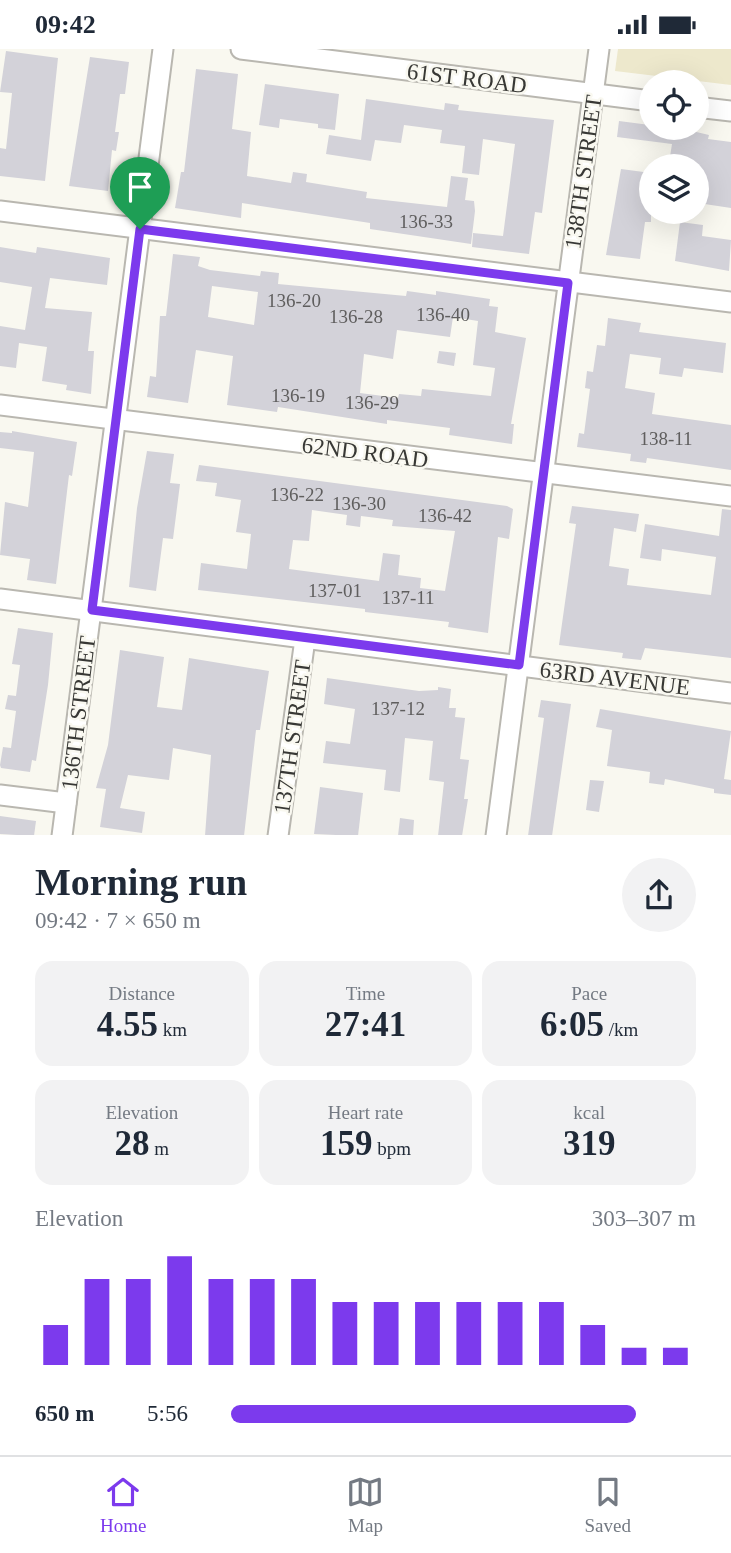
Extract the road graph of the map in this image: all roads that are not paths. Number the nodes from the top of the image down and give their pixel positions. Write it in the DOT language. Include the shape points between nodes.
graph roads {
  1 [pos="163,49"];
  2 [pos="242,49"];
  3 [pos="599,49"];
  4 [pos="593,93"];
  5 [pos="639,99"];
  6 [pos="709,108"];
  7 [pos="731,111"];
  8 [pos="0,211"];
  9 [pos="140,229"];
  10 [pos="568,283"];
  11 [pos="731,302"];
  12 [pos="0,405"];
  13 [pos="115,420"];
  14 [pos="543,475"];
  15 [pos="731,496"];
  16 [pos="0,599"];
  17 [pos="92,610"];
  18 [pos="305,639"];
  19 [pos="519,665"];
  20 [pos="731,693"];
  21 [pos="0,795"];
  22 [pos="66,803"];
  23 [pos="62,835"];
  24 [pos="278,835"];
  25 [pos="496,835"];
  1 -- 9 [label="street, 136TH STREET"];
  2 -- 4 [label="street, 61ST ROAD"];
  3 -- 4 [label="street, 138TH STREET"];
  4 -- 5 [label="street, 61ST ROAD"];
  4 -- 10 [label="street, 138TH STREET"];
  6 -- 7 [label="street"];
  8 -- 9 [label="street"];
  9 -- 10 [label="street"];
  9 -- 13 [label="street, 136TH STREET"];
  10 -- 11 [label="street"];
  10 -- 14 [label="street, 138TH STREET"];
  12 -- 13 [label="street, 62ND ROAD"];
  13 -- 14 [label="street, 62ND ROAD"];
  13 -- 17 [label="street, 136TH STREET"];
  14 -- 15 [label="street, 62ND ROAD"];
  14 -- 19 [label="street, 138TH STREET"];
  16 -- 17 [label="street, 63RD AVENUE"];
  17 -- 18 [label="street, 63RD AVENUE"];
  17 -- 22 [label="street, 136TH STREET"];
  18 -- 19 [label="street, 63RD AVENUE"];
  18 -- 24 [label="street, 137TH STREET"];
  19 -- 20 [label="street, 63RD AVENUE"];
  19 -- 25 [label="street, 138TH STREET"];
  21 -- 22 [label="street"];
  22 -- 23 [label="street, 136TH STREET"];
}
